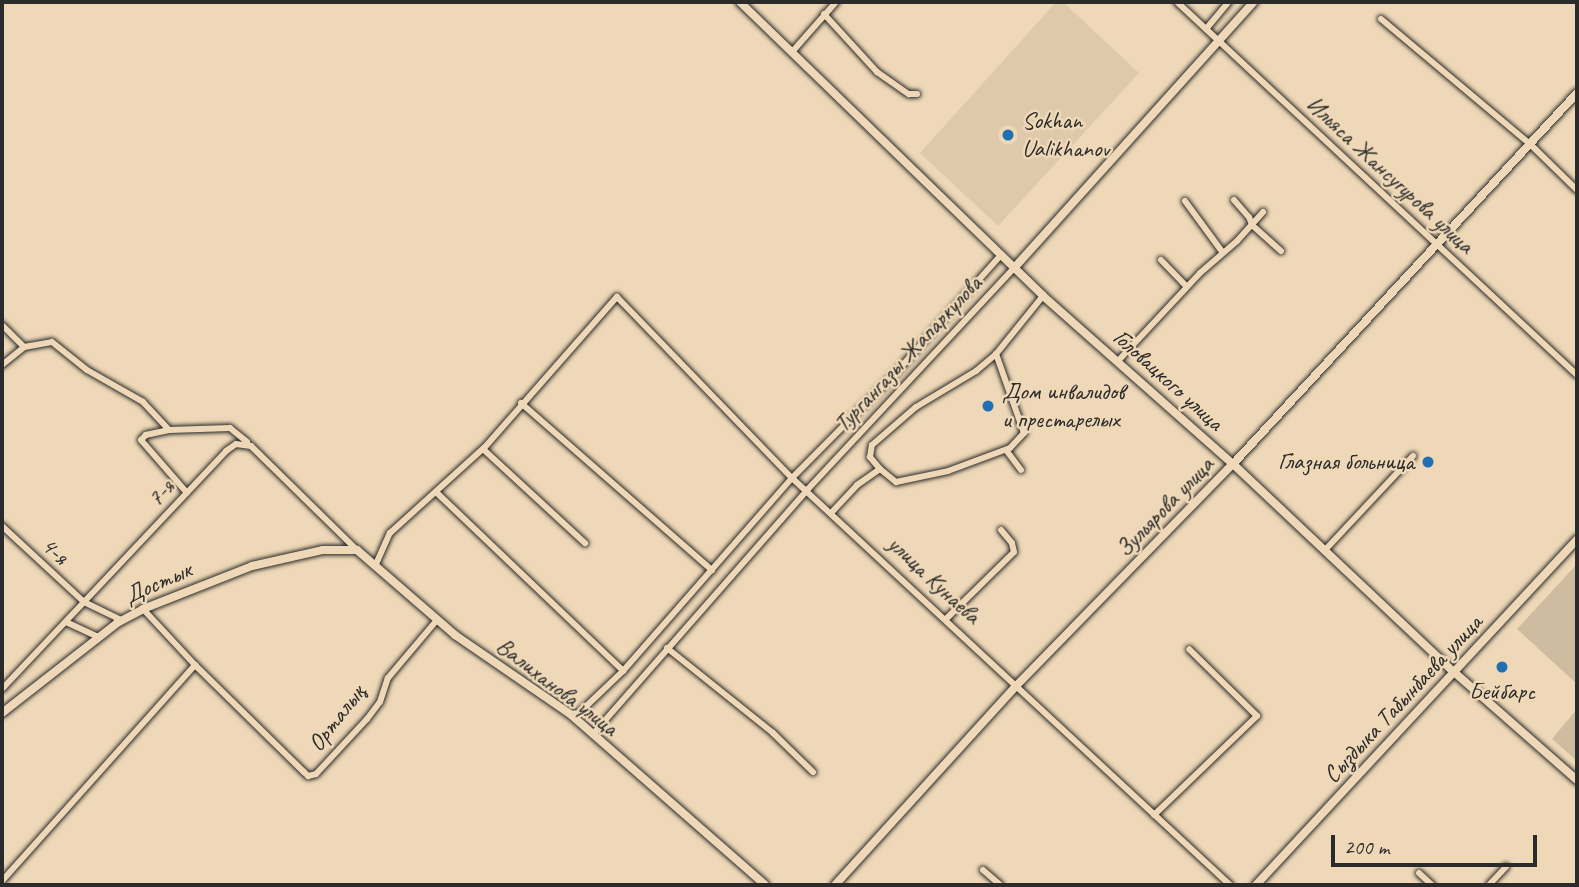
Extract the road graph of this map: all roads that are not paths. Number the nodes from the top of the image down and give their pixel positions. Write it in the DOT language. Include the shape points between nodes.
graph roads {
  1 [pos="740,2"];
  2 [pos="836,2"];
  3 [pos="1177,2"];
  4 [pos="1229,2"];
  5 [pos="1254,2"];
  6 [pos="824,15"];
  7 [pos="1381,19"];
  8 [pos="1206,29"];
  9 [pos="1218,40"];
  10 [pos="792,52"];
  11 [pos="1577,93"];
  12 [pos="917,94"];
  13 [pos="1530,145"];
  14 [pos="1577,190"];
  15 [pos="1234,200"];
  16 [pos="1185,201"];
  17 [pos="1263,212"];
  18 [pos="1252,225"];
  19 [pos="1435,244"];
  20 [pos="1281,251"];
  21 [pos="1223,253"];
  22 [pos="1002,254"];
  23 [pos="1161,260"];
  24 [pos="1016,267"];
  25 [pos="1187,287"];
  26 [pos="1043,296"];
  27 [pos="2,325"];
  28 [pos="24,347"];
  29 [pos="996,354"];
  30 [pos="1118,361"];
  31 [pos="2,365"];
  32 [pos="1577,375"];
  33 [pos="521,403"];
  34 [pos="169,430"];
  35 [pos="251,446"];
  36 [pos="483,449"];
  37 [pos="1006,450"];
  38 [pos="1413,456"];
  39 [pos="1233,464"];
  40 [pos="880,469"];
  41 [pos="1021,470"];
  42 [pos="792,478"];
  43 [pos="808,489"];
  44 [pos="436,492"];
  45 [pos="187,493"];
  46 [pos="832,512"];
  47 [pos="2,526"];
  48 [pos="1001,530"];
  49 [pos="1577,539"];
  50 [pos="586,543"];
  51 [pos="358,550"];
  52 [pos="1325,550"];
  53 [pos="376,564"];
  54 [pos="712,570"];
  55 [pos="84,602"];
  56 [pos="142,609"];
  57 [pos="946,618"];
  58 [pos="121,620"];
  59 [pos="437,620"];
  60 [pos="66,622"];
  61 [pos="98,637"];
  62 [pos="667,648"];
  63 [pos="1189,649"];
  64 [pos="195,664"];
  65 [pos="623,671"];
  66 [pos="1454,672"];
  67 [pos="1017,685"];
  68 [pos="2,689"];
  69 [pos="2,713"];
  70 [pos="570,714"];
  71 [pos="593,734"];
  72 [pos="813,772"];
  73 [pos="1577,780"];
  74 [pos="1154,815"];
  75 [pos="1506,867"];
  76 [pos="983,870"];
  77 [pos="1419,873"];
  78 [pos="2,881"];
  79 [pos="765,885"];
  80 [pos="835,885"];
  81 [pos="1000,885"];
  82 [pos="1230,885"];
  83 [pos="1256,885"];
  84 [pos="1432,885"];
  85 [pos="1489,885"];
  1 -- 10 [label="street, Головацкого улица"];
  2 -- 6 [label="street"];
  3 -- 8 [label="street, Ильяса Жансугурова улица"];
  4 -- 8 [label="street"];
  5 -- 9 [label="street, Тургангазы Жапаркулова"];
  6 -- 10 [label="street"];
  6 -- 12 [label="street" via="877,72"];
  7 -- 13 [label="street"];
  8 -- 9 [label="street, Ильяса Жансугурова улица"];
  9 -- 19 [label="street, Ильяса Жансугурова улица"];
  9 -- 24 [label="street, Тургангазы Жапаркулова"];
  10 -- 22 [label="street, Головацкого улица"];
  11 -- 13 [label="street, Зульярова улица"];
  13 -- 14 [label="street"];
  13 -- 19 [label="street, Зульярова улица"];
  15 -- 18 [label="street"];
  16 -- 21 [label="street"];
  17 -- 18 [label="street"];
  18 -- 20 [label="street"];
  18 -- 21 [label="street"];
  19 -- 32 [label="street, Ильяса Жансугурова улица"];
  19 -- 39 [label="street, Зульярова улица"];
  21 -- 25 [label="street"];
  22 -- 24 [label="street, Головацкого улица"];
  22 -- 42 [label="street, Тургангазы Жапаркулова"];
  23 -- 25 [label="street"];
  24 -- 26 [label="street, Головацкого улица"];
  24 -- 43 [label="street, Тургангазы Жапаркулова"];
  25 -- 30 [label="street"];
  26 -- 29 [label="street"];
  26 -- 30 [label="street, Головацкого улица"];
  27 -- 28 [label="street"];
  28 -- 31 [label="street"];
  28 -- 34 [label="street" via="51,342 87,370 143,402"];
  29 -- 37 [label="street" via="1024,433"];
  29 -- 40 [label="street" via="939,391 872,445 870,457"];
  30 -- 39 [label="street, Головацкого улица"];
  33 -- 36 [label="street"];
  33 -- 42 [label="street, улица Кунаева" via="617,297"];
  33 -- 54 [label="street"];
  34 -- 35 [label="street" via="230,428"];
  34 -- 45 [label="street" via="141,440"];
  35 -- 45 [label="street, 7-я" via="236,444 226,451"];
  35 -- 51 [label="street"];
  36 -- 44 [label="street"];
  36 -- 50 [label="street"];
  37 -- 40 [label="street" via="948,471 896,482"];
  37 -- 41 [label="street"];
  38 -- 52 [label="street"];
  39 -- 52 [label="street, Головацкого улица"];
  39 -- 67 [label="street, Зульярова улица"];
  40 -- 46 [label="street"];
  42 -- 43 [label="street, улица Кунаева"];
  42 -- 54 [label="street, Тургангазы Жапаркулова"];
  43 -- 46 [label="street, улица Кунаева"];
  43 -- 62 [label="street, Тургангазы Жапаркулова"];
  44 -- 53 [label="street" via="390,533"];
  44 -- 65 [label="street"];
  45 -- 55 [label="street, 7-я"];
  46 -- 57 [label="street, улица Кунаева"];
  47 -- 55 [label="street, 4-я"];
  48 -- 57 [label="street" via="1014,552"];
  49 -- 66 [label="street, Сыздыка Табынбаева улица"];
  51 -- 53 [label="street, Валиханова улица"];
  51 -- 56 [label="street, Достык" via="323,550 252,566"];
  52 -- 66 [label="street, Головацкого улица"];
  53 -- 59 [label="street, Валиханова улица"];
  54 -- 65 [label="street, Тургангазы Жапаркулова"];
  55 -- 58 [label="street, 4-я"];
  55 -- 60 [label="street, 7-я"];
  56 -- 58 [label="street, Достык"];
  56 -- 64 [label="street"];
  57 -- 67 [label="street, улица Кунаева"];
  58 -- 61 [label="street, Достык"];
  59 -- 64 [label="street, Орталық" via="388,678 373,711 316,775 308,776"];
  59 -- 70 [label="street, Валиханова улица"];
  60 -- 61 [label="street"];
  60 -- 68 [label="street, 7-я"];
  61 -- 69 [label="street, Достык"];
  62 -- 71 [label="street, Тургангазы Жапаркулова"];
  62 -- 72 [label="street" via="773,733"];
  63 -- 74 [label="street" via="1256,716"];
  64 -- 78 [label="street"];
  65 -- 70 [label="street, Тургангазы Жапаркулова" via="579,713"];
  66 -- 73 [label="street, Головацкого улица"];
  66 -- 83 [label="street, Сыздыка Табынбаева улица"];
  67 -- 74 [label="street, улица Кунаева"];
  67 -- 80 [label="street, Зульярова улица"];
  70 -- 71 [label="street, Валиханова улица"];
  71 -- 79 [label="street, Валиханова улица"];
  74 -- 82 [label="street, улица Кунаева"];
  75 -- 85 [label="street"];
  76 -- 81 [label="street"];
  77 -- 84 [label="street"];
}
